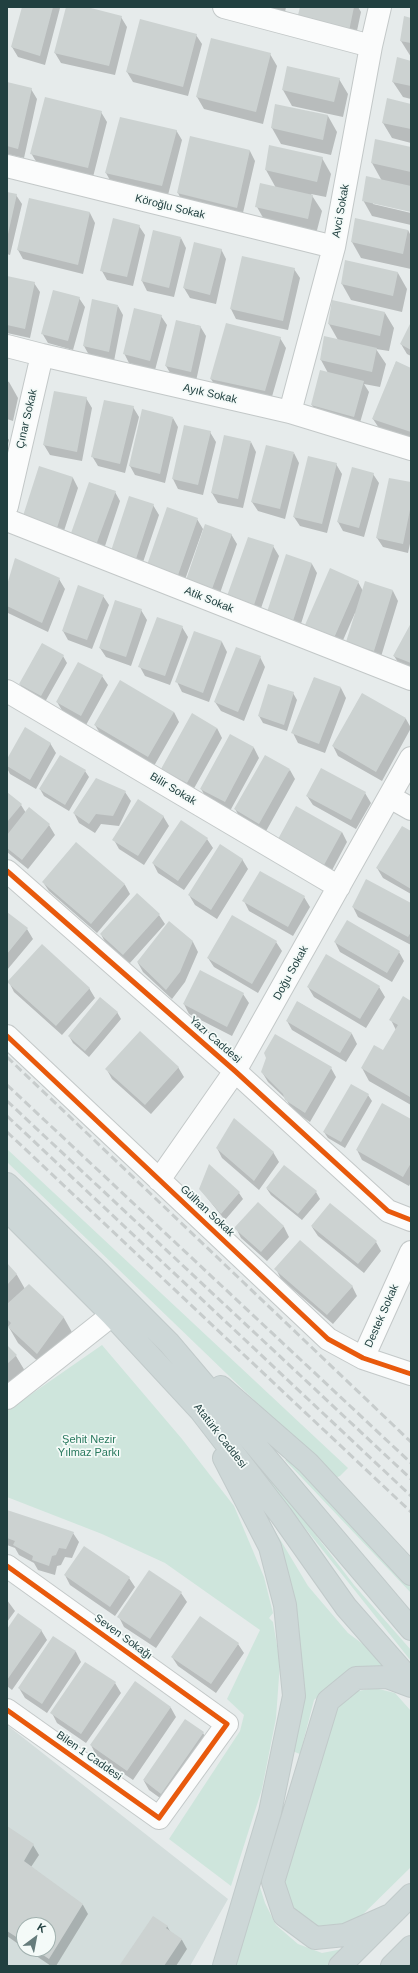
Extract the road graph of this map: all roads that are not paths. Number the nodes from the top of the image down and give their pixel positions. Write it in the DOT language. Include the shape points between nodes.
graph roads {
  1 [pos="224,7"];
  2 [pos="380,7"];
  3 [pos="371,46"];
  4 [pos="7,166"];
  5 [pos="334,247"];
  6 [pos="7,346"];
  7 [pos="42,355"];
  8 [pos="290,412"];
  9 [pos="411,449"];
  10 [pos="7,506"];
  11 [pos="7,520"];
  12 [pos="411,679"];
  13 [pos="7,691"];
  14 [pos="411,758"];
  15 [pos="390,797"];
  16 [pos="411,809"];
  17 [pos="7,871"];
  18 [pos="339,887"];
  19 [pos="7,1036"];
  20 [pos="235,1071"];
  21 [pos="159,1180"];
  22 [pos="7,1184"];
  23 [pos="7,1210"];
  24 [pos="411,1220"];
  25 [pos="411,1252"];
  26 [pos="112,1315"];
  27 [pos="169,1343"];
  28 [pos="363,1358"];
  29 [pos="411,1374"];
  30 [pos="7,1398"];
  31 [pos="200,1410"];
  32 [pos="7,1566"];
  33 [pos="411,1574"];
  34 [pos="411,1629"];
  35 [pos="411,1681"];
  36 [pos="411,1686"];
  37 [pos="7,1710"];
  38 [pos="159,1818"];
  39 [pos="411,1894"];
  40 [pos="388,1916"];
  41 [pos="224,1966"];
  42 [pos="340,1966"];
  1 -- 3 [label="street"];
  2 -- 3 [label="street, Avci Sokak"];
  3 -- 5 [label="street, Avci Sokak"];
  4 -- 5 [label="street, Köroğlu Sokak"];
  5 -- 8 [label="street, Avci Sokak"];
  6 -- 7 [label="street, Ayık Sokak"];
  7 -- 8 [label="street, Ayık Sokak"];
  7 -- 10 [label="street, Çınar Sokak"];
  8 -- 9 [label="street, Ayık Sokak"];
  11 -- 12 [label="street, Atik Sokak"];
  13 -- 18 [label="street, Bilir Sokak"];
  14 -- 15 [label="street, Doğu Sokak"];
  15 -- 16 [label="street"];
  15 -- 18 [label="street, Doğu Sokak"];
  17 -- 20 [label="street, Yazı Caddesi"];
  18 -- 20 [label="street, Doğu Sokak"];
  19 -- 21 [label="street, Gülhan Sokak"];
  20 -- 21 [label="street, Doğu Sokak"];
  20 -- 24 [label="street, Yazı Caddesi" via="388,1211"];
  21 -- 28 [label="street, Gülhan Sokak" via="328,1339"];
  22 -- 27 [label="main road, Atatürk Caddesi"];
  23 -- 26 [label="main road, Atatürk Caddesi"];
  25 -- 28 [label="street, Destek Sokak"];
  26 -- 30 [label="street"];
  26 -- 31 [label="main road, Atatürk Caddesi"];
  27 -- 33 [label="main road" via="308,1463"];
  27 -- 34 [label="main road, Atatürk Caddesi"];
  28 -- 29 [label="street, Gülhan Sokak"];
  31 -- 35 [label="main road, Atatürk Caddesi" via="281,1515 346,1607"];
  31 -- 41 [label="main road" via="270,1547 285,1606 294,1696 270,1812"];
  32 -- 38 [label="street, Seven Sokağı" via="227,1724"];
  36 -- 40 [label="main road" via="387,1678 356,1678 328,1701 272,1882 284,1915 315,1938 345,1935"];
  37 -- 38 [label="street, Bilen 1 Caddesi"];
  39 -- 40 [label="main road"];
  40 -- 42 [label="main road"];
}
